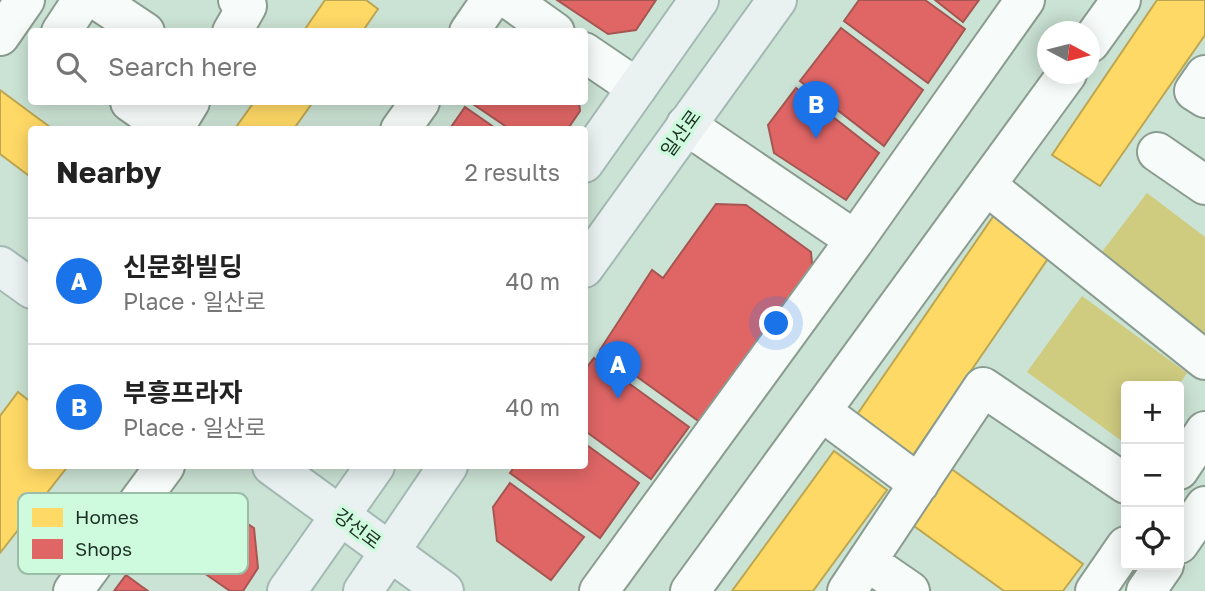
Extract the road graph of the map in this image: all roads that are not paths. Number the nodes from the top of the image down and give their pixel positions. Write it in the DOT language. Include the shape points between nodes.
graph roads {
  1 [pos="25,0"];
  2 [pos="82,0"];
  3 [pos="97,0"];
  4 [pos="238,0"];
  5 [pos="491,0"];
  6 [pos="510,0"];
  7 [pos="699,0"];
  8 [pos="777,0"];
  9 [pos="1025,0"];
  10 [pos="1121,0"];
  11 [pos="64,28"];
  12 [pos="139,28"];
  13 [pos="234,28"];
  14 [pos="471,28"];
  15 [pos="549,28"];
  16 [pos="1100,29"];
  17 [pos="0,36"];
  18 [pos="588,55"];
  19 [pos="1205,75"];
  20 [pos="1060,84"];
  21 [pos="637,88"];
  22 [pos="1205,98"];
  23 [pos="134,105"];
  24 [pos="188,105"];
  25 [pos="418,105"];
  26 [pos="686,125"];
  27 [pos="166,126"];
  28 [pos="175,126"];
  29 [pos="403,126"];
  30 [pos="1157,152"];
  31 [pos="588,157"];
  32 [pos="986,185"];
  33 [pos="1205,186"];
  34 [pos="855,240"];
  35 [pos="588,262"];
  36 [pos="0,266"];
  37 [pos="28,286"];
  38 [pos="1205,360"];
  39 [pos="821,411"];
  40 [pos="1205,431"];
  41 [pos="163,469"];
  42 [pos="276,469"];
  43 [pos="373,469"];
  44 [pos="446,469"];
  45 [pos="1188,473"];
  46 [pos="1121,481"];
  47 [pos="919,484"];
  48 [pos="145,493"];
  49 [pos="1205,506"];
  50 [pos="341,515"];
  51 [pos="1184,537"];
  52 [pos="390,553"];
  53 [pos="1121,553"];
  54 [pos="1161,570"];
  55 [pos="86,574"];
  56 [pos="857,576"];
  57 [pos="74,591"];
  58 [pos="287,591"];
  59 [pos="363,591"];
  60 [pos="444,591"];
  61 [pos="599,591"];
  62 [pos="690,591"];
  63 [pos="910,591"];
  64 [pos="1095,591"];
  65 [pos="1146,591"];
  1 -- 17 [label="street"];
  2 -- 11 [label="street"];
  3 -- 12 [label="street"];
  4 -- 13 [label="street" via="247,6"];
  5 -- 14 [label="street"];
  6 -- 15 [label="street"];
  7 -- 21 [label="main road"];
  8 -- 26 [label="main road, 일산로"];
  9 -- 34 [label="street"];
  10 -- 16 [label="street"];
  18 -- 21 [label="street"];
  19 -- 22 [label="street" via="1194,91"];
  20 -- 32 [label="street"];
  21 -- 31 [label="main road"];
  23 -- 27 [label="street"];
  24 -- 28 [label="street"];
  25 -- 29 [label="street"];
  26 -- 34 [label="street"];
  26 -- 35 [label="main road, 일산로"];
  30 -- 33 [label="street"];
  32 -- 38 [label="street"];
  32 -- 39 [label="street"];
  34 -- 61 [label="street"];
  36 -- 37 [label="main road"];
  39 -- 47 [label="street"];
  39 -- 62 [label="street"];
  40 -- 45 [label="street"];
  41 -- 48 [label="street"];
  42 -- 50 [label="main road, 강선로"];
  43 -- 50 [label="main road"];
  44 -- 52 [label="main road"];
  46 -- 47 [label="street" via="983,387"];
  47 -- 56 [label="street"];
  49 -- 51 [label="street"];
  50 -- 52 [label="main road, 강선로"];
  50 -- 58 [label="main road"];
  52 -- 59 [label="main road"];
  52 -- 60 [label="main road, 강선로"];
  53 -- 64 [label="street"];
  54 -- 65 [label="street"];
  55 -- 57 [label="street"];
  56 -- 63 [label="street"];
}
